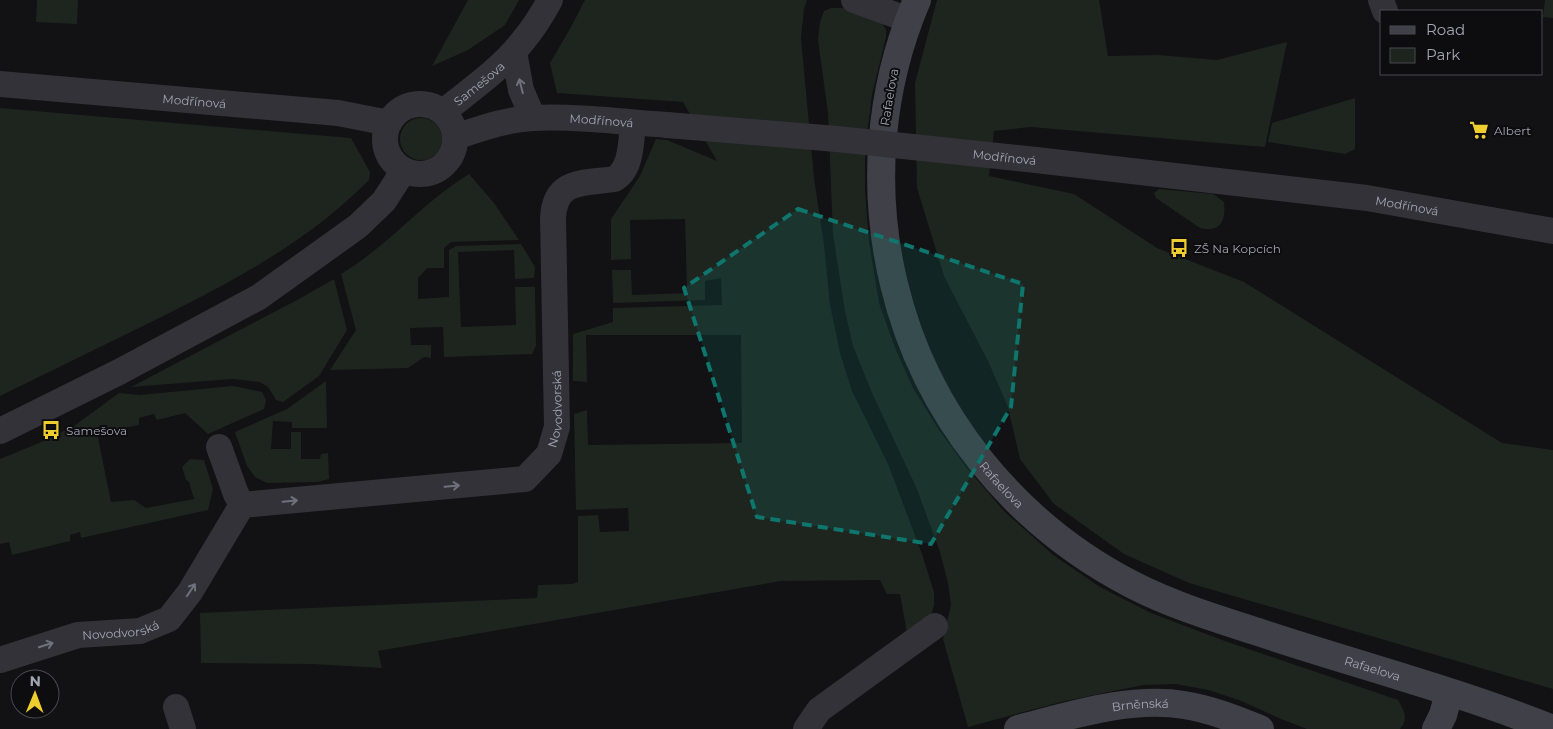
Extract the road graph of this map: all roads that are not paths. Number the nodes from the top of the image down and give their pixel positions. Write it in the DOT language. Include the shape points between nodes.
graph roads {
  1 [pos="550,0"];
  2 [pos="854,0"];
  3 [pos="913,10"];
  4 [pos="514,52"];
  5 [pos="0,84"];
  6 [pos="443,112"];
  7 [pos="533,118"];
  8 [pos="389,123"];
  9 [pos="633,123"];
  10 [pos="455,137"];
  11 [pos="404,170"];
  12 [pos="1553,231"];
  13 [pos="0,431"];
  14 [pos="219,447"];
  15 [pos="242,505"];
  16 [pos="936,626"];
  17 [pos="0,660"];
  18 [pos="1449,693"];
  19 [pos="806,729"];
  20 [pos="1018,729"];
  21 [pos="1260,729"];
  22 [pos="1436,729"];
  23 [pos="1552,729"];
  1 -- 4 [label="street, Samešova"];
  2 -- 3 [label="street, Rafaelova"];
  3 -- 18 [label="main road, Rafaelova" via="893,70 883,132 881,171 886,243 898,301 921,366 949,417 993,477 1059,539 1136,587 1204,614"];
  4 -- 6 [label="street, Samešova"];
  7 -- 4 [label="street, Samešova, one-way" via="521,90"];
  5 -- 8 [label="street, Modřínová" via="338,113"];
  6 -- 8 [label="street, Samešova" via="434,106 413,104 399,111"];
  6 -- 10 [label="street, Samešova" via="454,128"];
  7 -- 9 [label="street, Modřínová"];
  7 -- 10 [label="street, Modřínová"];
  8 -- 11 [label="street" via="385,144 395,164"];
  9 -- 12 [label="street, Modřínová, bridge" via="837,139 1367,198"];
  15 -- 9 [label="street, Novodvorská, one-way" via="526,479 549,454 558,427 555,203 558,196 571,186 614,179 623,172"];
  10 -- 11 [label="street" via="450,157 435,171 414,174"];
  11 -- 13 [label="street" via="384,201 358,226 259,297"];
  14 -- 15 [label="street"];
  17 -- 15 [label="street, Novodvorská, one-way" via="78,635 140,631 169,619 190,592"];
  16 -- 19 [label="street" via="819,710"];
  18 -- 22 [label="main road"];
  18 -- 23 [label="main road"];
  20 -- 21 [label="main road, Brněnská" via="1110,708 1160,703 1206,710"];
}
